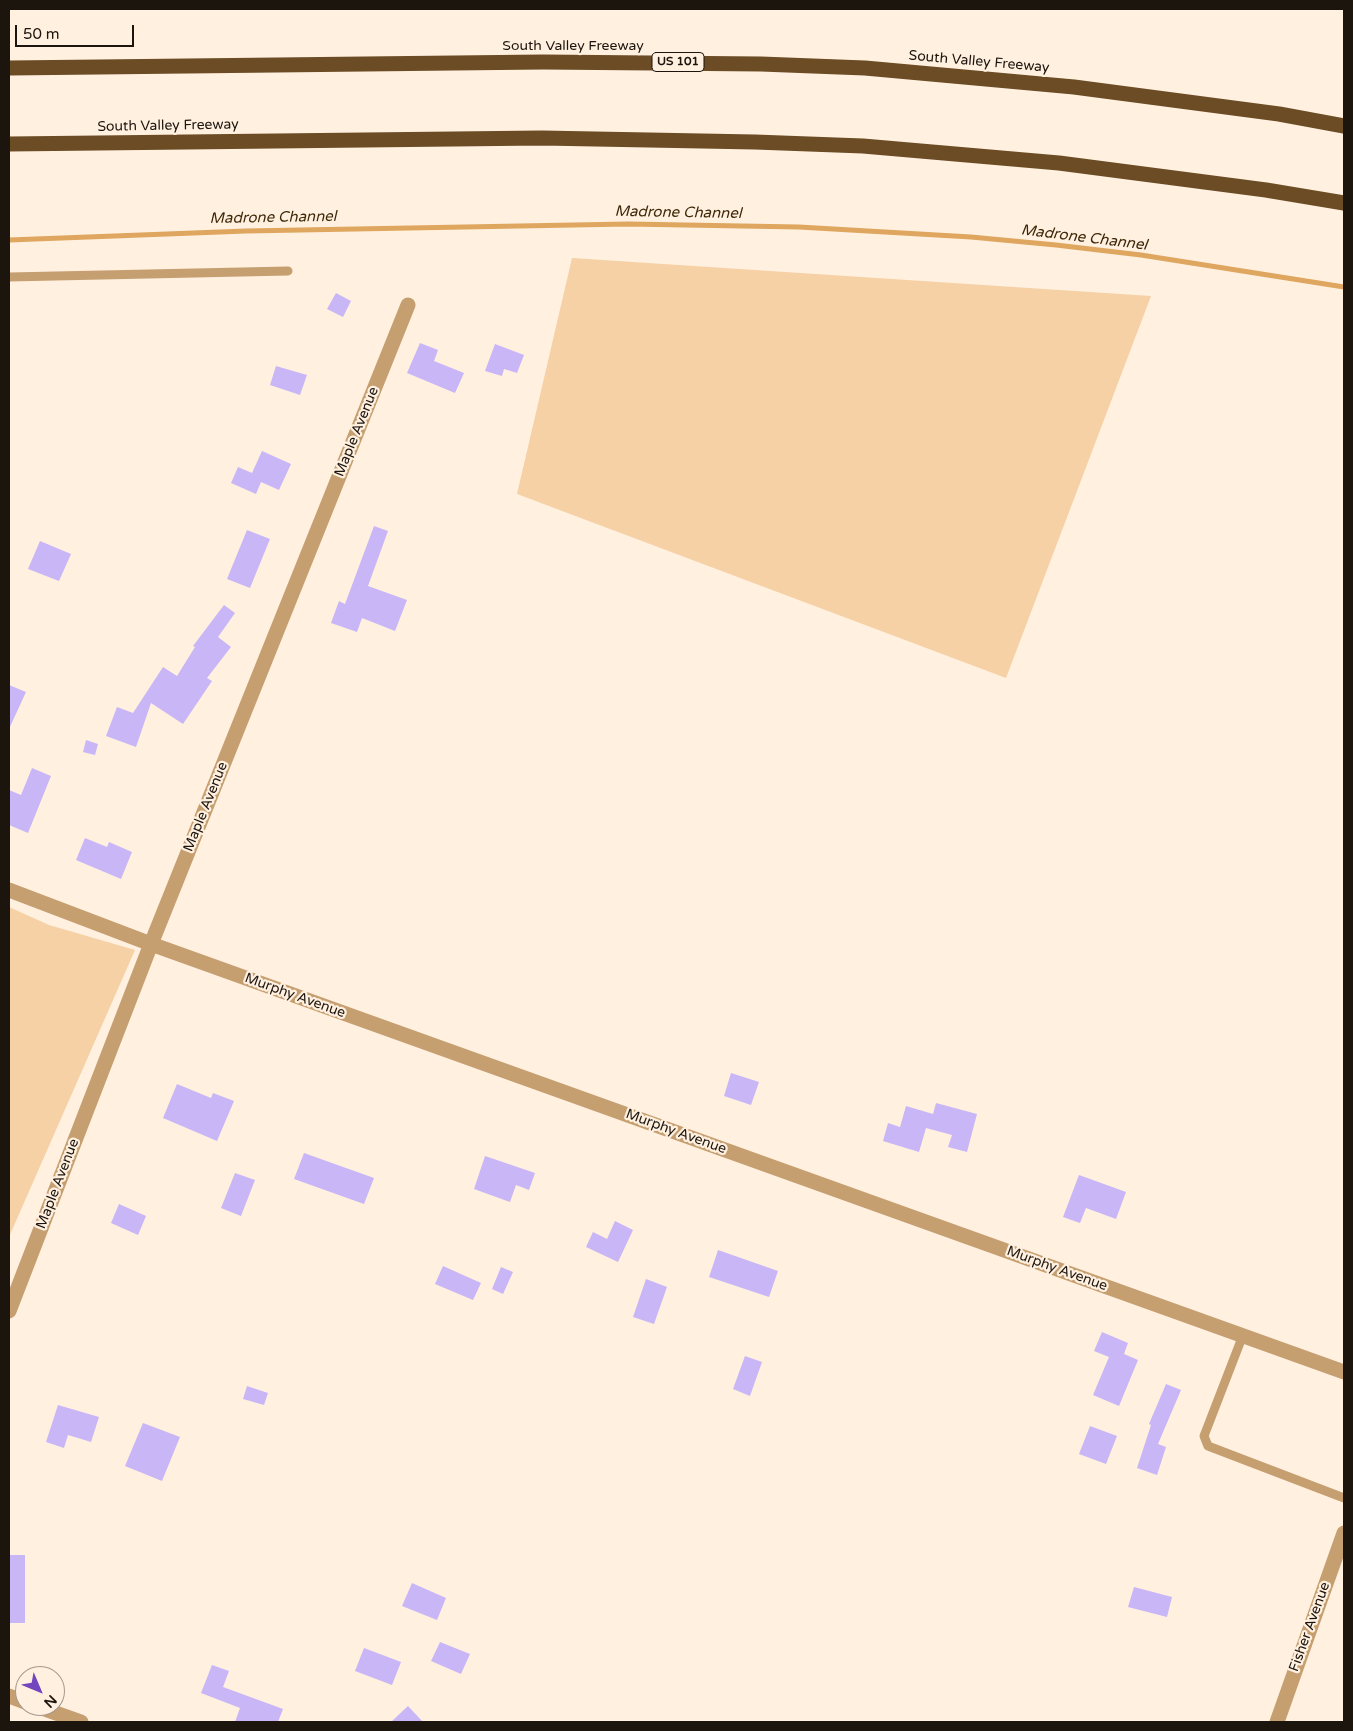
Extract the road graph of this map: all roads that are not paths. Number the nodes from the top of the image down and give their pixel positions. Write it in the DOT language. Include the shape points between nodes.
graph roads {
  1 [pos="9,68"];
  2 [pos="1344,126"];
  3 [pos="9,144"];
  4 [pos="1344,203"];
  5 [pos="288,271"];
  6 [pos="9,277"];
  7 [pos="408,305"];
  8 [pos="9,890"];
  9 [pos="151,944"];
  10 [pos="9,1311"];
  11 [pos="1243,1335"];
  12 [pos="1344,1372"];
  13 [pos="1344,1498"];
  14 [pos="1344,1533"];
  15 [pos="64,1716"];
  16 [pos="81,1722"];
  17 [pos="1277,1722"];
  1 -- 2 [label="highway, South Valley Freeway / US 101" via="562,62 865,68 1074,87"];
  3 -- 4 [label="highway, South Valley Freeway" via="533,138 873,147 1060,163"];
  5 -- 6 [label="lane"];
  7 -- 9 [label="street, Maple Avenue"];
  8 -- 9 [label="street, Murphy Avenue"];
  9 -- 10 [label="street, Maple Avenue"];
  9 -- 11 [label="street, Murphy Avenue"];
  11 -- 12 [label="street, Murphy Avenue"];
  11 -- 13 [label="lane" via="1204,1436 1208,1446"];
  14 -- 17 [label="street, Fisher Avenue"];
  15 -- 16 [label="street"];
}
